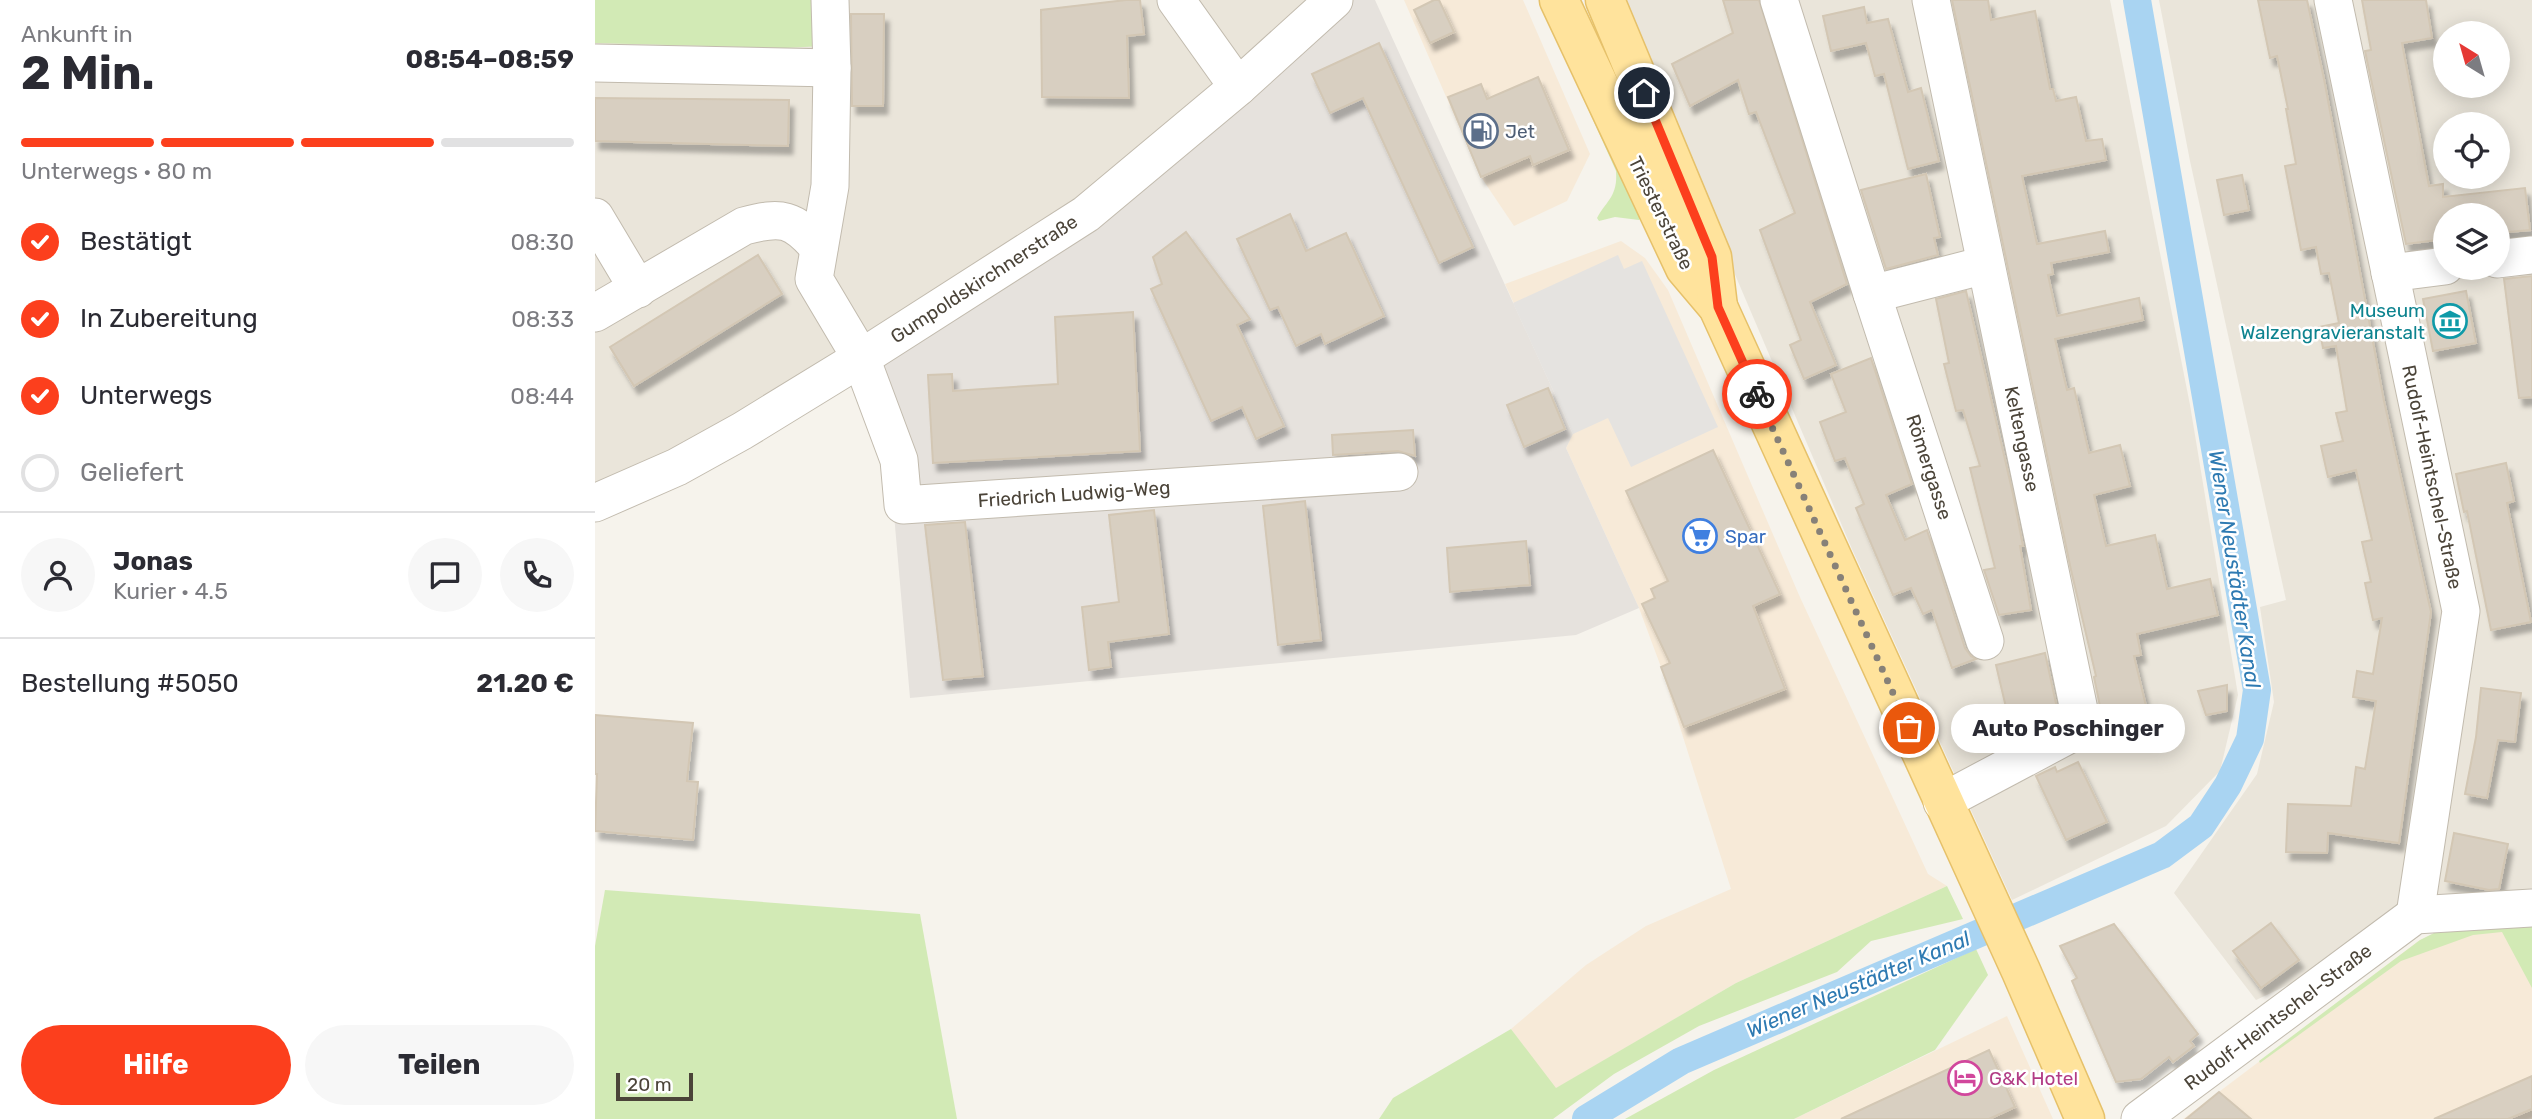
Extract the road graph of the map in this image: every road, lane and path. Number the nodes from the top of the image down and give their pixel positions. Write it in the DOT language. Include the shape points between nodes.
graph roads {
  1 [pos="830,0"];
  2 [pos="1176,0"];
  3 [pos="1334,0"];
  4 [pos="1559,0"];
  5 [pos="1605,0"];
  6 [pos="1779,0"];
  7 [pos="1931,0"];
  8 [pos="2333,0"];
  9 [pos="595,63"];
  10 [pos="832,68"];
  11 [pos="1238,87"];
  12 [pos="595,217"];
  13 [pos="819,248"];
  14 [pos="2532,254"];
  15 [pos="2510,257"];
  16 [pos="1985,265"];
  17 [pos="2433,268"];
  18 [pos="2390,273"];
  19 [pos="638,289"];
  20 [pos="1872,294"];
  21 [pos="1718,307"];
  22 [pos="595,313"];
  23 [pos="861,358"];
  24 [pos="1399,472"];
  25 [pos="595,503"];
  26 [pos="1985,641"];
  27 [pos="1943,802"];
  28 [pos="2532,908"];
  29 [pos="2415,915"];
  30 [pos="2085,1119"];
  31 [pos="2140,1119"];
  1 -- 10 [label="street"];
  2 -- 11 [label="street"];
  3 -- 11 [label="street, Gumpoldskirchnerstraße"];
  4 -- 21 [label="main road, Triesterstraße" via="1685,268"];
  5 -- 21 [label="main road, Triesterstraße" via="1712,257"];
  6 -- 20 [label="street, Römergasse"];
  7 -- 16 [label="street, Keltengasse"];
  8 -- 18 [label="street, Rudolf-Heintschel-Straße"];
  9 -- 10 [label="street"];
  10 -- 13 [label="street" via="830,186"];
  11 -- 23 [label="street, Gumpoldskirchnerstraße" via="1086,214"];
  12 -- 19 [label="street"];
  13 -- 19 [label="street" via="791,221 768,219 744,226"];
  13 -- 23 [label="street" via="814,279"];
  14 -- 15 [label="street"];
  16 -- 20 [label="street"];
  16 -- 27 [label="street, Keltengasse" via="2079,710 2070,734"];
  17 -- 18 [label="street"];
  18 -- 29 [label="street, Rudolf-Heintschel-Straße" via="2461,611"];
  19 -- 22 [label="street"];
  20 -- 26 [label="street, Römergasse"];
  21 -- 27 [label="main road, Triesterstraße"];
  23 -- 24 [label="street, Friedrich Ludwig-Weg" via="899,460 903,505"];
  23 -- 25 [label="street, Gumpoldskirchnerstraße" via="677,467"];
  27 -- 30 [label="main road, Triesterstraße"];
  28 -- 29 [label="street"];
  29 -- 31 [label="street, Rudolf-Heintschel-Straße"];
}
